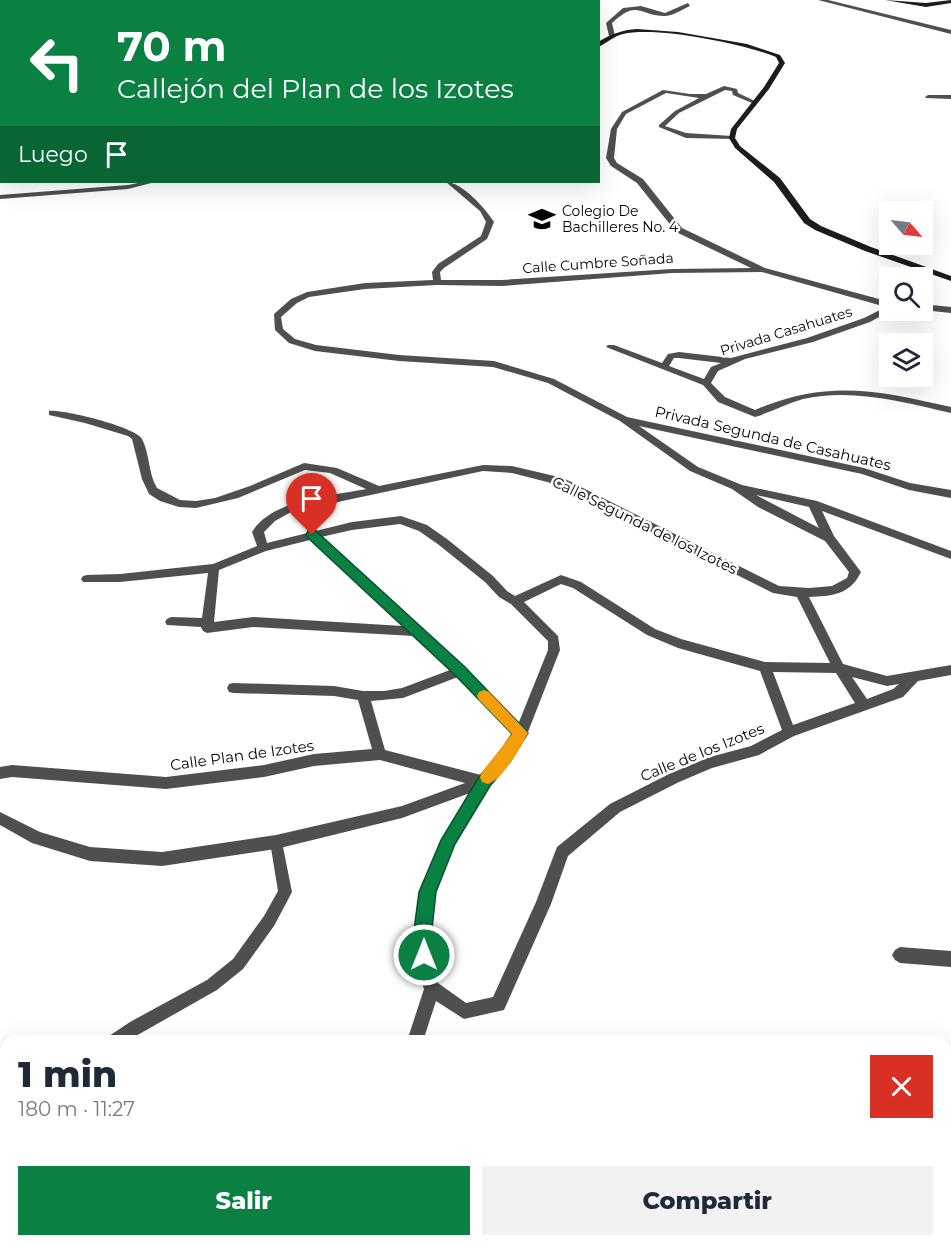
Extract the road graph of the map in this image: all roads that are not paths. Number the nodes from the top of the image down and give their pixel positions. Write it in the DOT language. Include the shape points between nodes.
graph roads {
  1 [pos="383,0"];
  2 [pos="401,0"];
  3 [pos="821,0"];
  4 [pos="888,0"];
  5 [pos="649,1"];
  6 [pos="951,1"];
  7 [pos="687,5"];
  8 [pos="632,8"];
  9 [pos="951,32"];
  10 [pos="612,36"];
  11 [pos="600,44"];
  12 [pos="710,96"];
  13 [pos="928,97"];
  14 [pos="951,97"];
  15 [pos="754,102"];
  16 [pos="732,138"];
  17 [pos="146,183"];
  18 [pos="450,183"];
  19 [pos="0,197"];
  20 [pos="762,270"];
  21 [pos="951,279"];
  22 [pos="436,282"];
  23 [pos="879,303"];
  24 [pos="933,308"];
  25 [pos="951,310"];
  26 [pos="879,313"];
  27 [pos="611,347"];
  28 [pos="733,361"];
  29 [pos="664,366"];
  30 [pos="706,383"];
  31 [pos="951,410"];
  32 [pos="52,413"];
  33 [pos="623,419"];
  34 [pos="736,486"];
  35 [pos="378,490"];
  36 [pos="951,494"];
  37 [pos="813,504"];
  38 [pos="312,535"];
  39 [pos="830,538"];
  40 [pos="263,548"];
  41 [pos="951,555"];
  42 [pos="214,568"];
  43 [pos="87,579"];
  44 [pos="802,594"];
  45 [pos="515,601"];
  46 [pos="171,622"];
  47 [pos="207,625"];
  48 [pos="415,631"];
  49 [pos="765,666"];
  50 [pos="839,668"];
  51 [pos="951,670"];
  52 [pos="460,671"];
  53 [pos="915,676"];
  54 [pos="233,688"];
  55 [pos="363,696"];
  56 [pos="864,705"];
  57 [pos="789,732"];
  58 [pos="521,733"];
  59 [pos="380,754"];
  60 [pos="0,773"];
  61 [pos="484,782"];
  62 [pos="0,818"];
  63 [pos="276,842"];
  64 [pos="900,955"];
  65 [pos="951,959"];
  66 [pos="432,989"];
  67 [pos="123,1035"];
  68 [pos="417,1035"];
  1 -- 2 [label="main road"];
  3 -- 9 [label="street"];
  4 -- 6 [label="main road" via="926,5"];
  5 -- 8 [label="street"];
  7 -- 8 [label="street" via="665,15"];
  8 -- 10 [label="street" via="623,10 609,23"];
  10 -- 11 [label="main road"];
  10 -- 15 [label="main road" via="644,30 667,32 770,51 782,63"];
  12 -- 15 [label="street" via="727,88"];
  12 -- 16 [label="street" via="677,112 661,126 668,131 708,138"];
  12 -- 20 [label="street, Calle Cumbre Soñada" via="665,91 624,113 614,129 610,158 640,181 678,230"];
  13 -- 14 [label="lane"];
  15 -- 16 [label="main road"];
  16 -- 21 [label="main road" via="737,147 777,180 807,221 868,249"];
  17 -- 19 [label="street"];
  18 -- 22 [label="street" via="483,210 490,222 484,237 441,266"];
  20 -- 22 [label="street, Calle Cumbre Soñada" via="672,271 502,283"];
  20 -- 23 [label="street, Calle Cumbre Soñada"];
  22 -- 33 [label="street, Calle Segunda de los Izotes" via="365,286 307,295 277,316 279,330 292,341 315,348 494,364 552,381"];
  24 -- 25 [label="street"];
  26 -- 28 [label="street, Privada Casahuates" via="810,340"];
  27 -- 29 [label="street"];
  28 -- 29 [label="street" via="680,355 671,356"];
  28 -- 30 [label="street, Privada Casahuates" via="714,369"];
  29 -- 30 [label="street"];
  30 -- 31 [label="street" via="713,395 755,414 796,396 835,390"];
  32 -- 35 [label="street" via="132,434 137,438 153,492 168,501 187,505 209,503 304,466 344,474"];
  33 -- 34 [label="street, Calle Segunda de los Izotes" via="686,464"];
  33 -- 36 [label="street, Privada Segunda de Casahuates" via="864,471 909,486"];
  34 -- 37 [label="street"];
  34 -- 39 [label="street, Calle Segunda de los Izotes" via="762,504"];
  35 -- 40 [label="street, Calle Segunda de los Izotes" via="280,513 258,532"];
  35 -- 44 [label="street, Calle Segunda de los Izotes" via="483,468 527,470 596,498 777,590"];
  37 -- 39 [label="street"];
  37 -- 41 [label="street"];
  38 -- 40 [label="street"];
  38 -- 45 [label="street" via="401,520 411,523 443,542"];
  38 -- 48 [label="street"];
  39 -- 44 [label="street, Calle Segunda de los Izotes" via="855,572 854,579 826,592"];
  40 -- 42 [label="street"];
  42 -- 43 [label="street"];
  42 -- 47 [label="street"];
  44 -- 50 [label="street"];
  45 -- 49 [label="street" via="561,579 569,581 651,632 678,644"];
  45 -- 58 [label="street" via="554,639 554,650"];
  46 -- 47 [label="street"];
  47 -- 48 [label="street" via="253,622"];
  48 -- 52 [label="street"];
  49 -- 50 [label="street"];
  49 -- 57 [label="street"];
  50 -- 53 [label="street" via="887,681"];
  50 -- 56 [label="street"];
  51 -- 53 [label="street"];
  52 -- 55 [label="street" via="403,693"];
  52 -- 58 [label="street"];
  53 -- 56 [label="street, Calle de los Izotes" via="898,693"];
  54 -- 55 [label="street" via="334,691"];
  55 -- 59 [label="street"];
  56 -- 57 [label="street, Calle de los Izotes"];
  57 -- 66 [label="street, Calle de los Izotes" via="754,751 674,778 615,808 562,852 498,1004 464,1011"];
  58 -- 61 [label="street"];
  59 -- 60 [label="street, Calle Plan de Izotes" via="166,783"];
  59 -- 61 [label="street"];
  61 -- 63 [label="street" via="402,812"];
  61 -- 66 [label="street" via="449,840 428,892 422,938 425,972"];
  62 -- 63 [label="street" via="37,838 90,854 162,859"];
  63 -- 67 [label="lane" via="285,892 238,964 212,985"];
  64 -- 65 [label="street"];
  66 -- 68 [label="street"];
}
